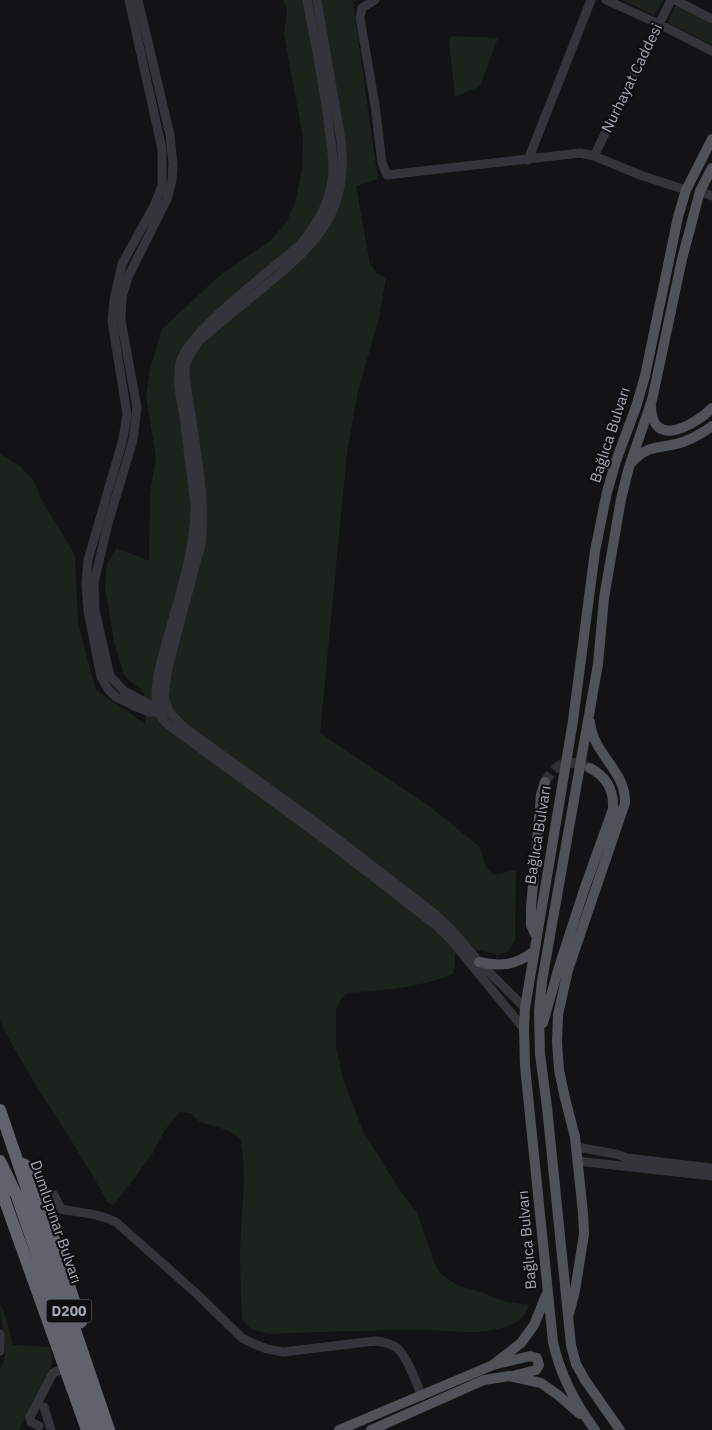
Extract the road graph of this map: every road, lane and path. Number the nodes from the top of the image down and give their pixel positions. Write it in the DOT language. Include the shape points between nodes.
graph roads {
  1 [pos="129,0"];
  2 [pos="138,0"];
  3 [pos="307,0"];
  4 [pos="317,0"];
  5 [pos="375,0"];
  6 [pos="591,0"];
  7 [pos="606,0"];
  8 [pos="671,0"];
  9 [pos="675,0"];
  10 [pos="712,19"];
  11 [pos="659,24"];
  12 [pos="712,51"];
  13 [pos="712,139"];
  14 [pos="594,156"];
  15 [pos="528,160"];
  16 [pos="712,168"];
  17 [pos="686,190"];
  18 [pos="700,191"];
  19 [pos="712,196"];
  20 [pos="652,400"];
  21 [pos="712,408"];
  22 [pos="712,426"];
  23 [pos="630,464"];
  24 [pos="159,712"];
  25 [pos="589,712"];
  26 [pos="170,713"];
  27 [pos="590,768"];
  28 [pos="545,782"];
  29 [pos="536,937"];
  30 [pos="533,952"];
  31 [pos="479,962"];
  32 [pos="558,967"];
  33 [pos="562,993"];
  34 [pos="524,1008"];
  35 [pos="524,1029"];
  36 [pos="539,1036"];
  37 [pos="0,1110"];
  38 [pos="576,1147"];
  39 [pos="616,1154"];
  40 [pos="0,1161"];
  41 [pos="577,1161"];
  42 [pos="631,1163"];
  43 [pos="712,1163"];
  44 [pos="620,1167"];
  45 [pos="712,1168"];
  46 [pos="683,1169"];
  47 [pos="712,1176"];
  48 [pos="0,1178"];
  49 [pos="712,1181"];
  50 [pos="27,1192"];
  51 [pos="548,1290"];
  52 [pos="567,1322"];
  53 [pos="0,1334"];
  54 [pos="0,1351"];
  55 [pos="493,1365"];
  56 [pos="65,1368"];
  57 [pos="508,1376"];
  58 [pos="422,1396"];
  59 [pos="44,1407"];
  60 [pos="39,1426"];
  61 [pos="592,1426"];
  62 [pos="51,1430"];
  63 [pos="87,1430"];
  64 [pos="96,1430"];
  65 [pos="109,1430"];
  66 [pos="116,1430"];
  67 [pos="339,1430"];
  68 [pos="371,1430"];
  69 [pos="620,1430"];
  1 -- 24 [label="street" via="162,149 162,186 122,264 114,300 112,321 127,414 123,439 88,560 86,584 88,611 102,677 116,697 149,712"];
  2 -- 24 [label="street" via="170,135 172,180 167,199 128,277 122,298 121,320 136,408 134,440 107,527 94,584 110,676 124,691"];
  3 -- 24 [label="street" via="327,111 333,180 323,212 301,244 203,329 182,355 179,386 195,525 160,669 156,696"];
  4 -- 26 [label="street" via="344,162 340,182 335,204 314,242 297,260 199,341 185,366 201,485 203,528 168,668 164,698"];
  5 -- 15 [label="street" via="362,8 360,18 382,163 387,175"];
  6 -- 15 [label="street"];
  7 -- 11 [label="street"];
  8 -- 11 [label="street, Nurhayat Caddesi"];
  9 -- 10 [label="street"];
  11 -- 12 [label="street"];
  11 -- 14 [label="street, Nurhayat Caddesi"];
  13 -- 17 [label="main road, Bağlıca Bulvarı"];
  14 -- 15 [label="street" via="580,153"];
  14 -- 17 [label="street"];
  16 -- 18 [label="main road, Bağlıca Bulvarı"];
  17 -- 29 [label="main road, Bağlıca Bulvarı" via="642,385 616,461 599,531"];
  18 -- 19 [label="street"];
  18 -- 20 [label="main road, Bağlıca Bulvarı"];
  20 -- 21 [label="main road" via="654,420 661,428 670,431 693,423"];
  20 -- 23 [label="main road, Bağlıca Bulvarı"];
  22 -- 23 [label="main road" via="687,441 651,448"];
  23 -- 25 [label="main road, Bağlıca Bulvarı" via="604,598 598,664"];
  24 -- 26 [label="street"];
  24 -- 35 [label="street" via="165,722 438,927"];
  25 -- 33 [label="main road" via="594,740 623,785 625,803"];
  25 -- 36 [label="main road, Bağlıca Bulvarı" via="542,981"];
  26 -- 31 [label="street" via="185,728 434,913"];
  27 -- 32 [label="main road" via="611,788 614,809"];
  28 -- 29 [label="main road" via="541,795 531,907 531,925"];
  29 -- 30 [label="main road, Bağlıca Bulvarı"];
  30 -- 31 [label="main road" via="509,965"];
  30 -- 34 [label="main road, Bağlıca Bulvarı"];
  31 -- 34 [label="street"];
  32 -- 33 [label="main road"];
  32 -- 36 [label="main road"];
  33 -- 38 [label="main road" via="558,1015 558,1056"];
  34 -- 35 [label="main road, Bağlıca Bulvarı"];
  35 -- 51 [label="main road, Bağlıca Bulvarı"];
  36 -- 52 [label="main road, Bağlıca Bulvarı"];
  37 -- 50 [label="highway, Dumlupınar Bulvarı / D200"];
  38 -- 39 [label="street"];
  38 -- 41 [label="main road"];
  39 -- 42 [label="street"];
  39 -- 46 [label="street" via="623,1152"];
  40 -- 50 [label="highway, Dumlupınar Bulvarı / D200"];
  41 -- 44 [label="street"];
  41 -- 52 [label="main road" via="584,1234"];
  42 -- 44 [label="street"];
  42 -- 46 [label="street"];
  43 -- 46 [label="street"];
  44 -- 46 [label="street" via="630,1171"];
  45 -- 46 [label="street"];
  46 -- 47 [label="street"];
  46 -- 49 [label="street"];
  48 -- 56 [label="highway"];
  50 -- 58 [label="street" via="54,1195 61,1209 106,1217 116,1222 242,1338 267,1349 282,1352 375,1341 388,1343 404,1356"];
  50 -- 64 [label="highway, Dumlupınar Bulvarı / D200"];
  50 -- 65 [label="highway, Dumlupınar Bulvarı / D200"];
  50 -- 66 [label="highway" via="75,1302"];
  51 -- 55 [label="main road, Bağlıca Bulvarı" via="534,1325 521,1343"];
  51 -- 61 [label="main road" via="557,1360 574,1400"];
  52 -- 69 [label="main road, Bağlıca Bulvarı" via="576,1364"];
  53 -- 54 [label="street"];
  55 -- 57 [label="main road" via="530,1356 538,1360 539,1365 534,1371"];
  55 -- 58 [label="main road, Bağlıca Bulvarı"];
  56 -- 60 [label="street" via="53,1373 30,1417 31,1422"];
  56 -- 63 [label="highway"];
  57 -- 61 [label="main road" via="541,1382"];
  57 -- 68 [label="main road" via="484,1380"];
  58 -- 67 [label="main road, Bağlıca Bulvarı"];
  59 -- 62 [label="street"];
}
